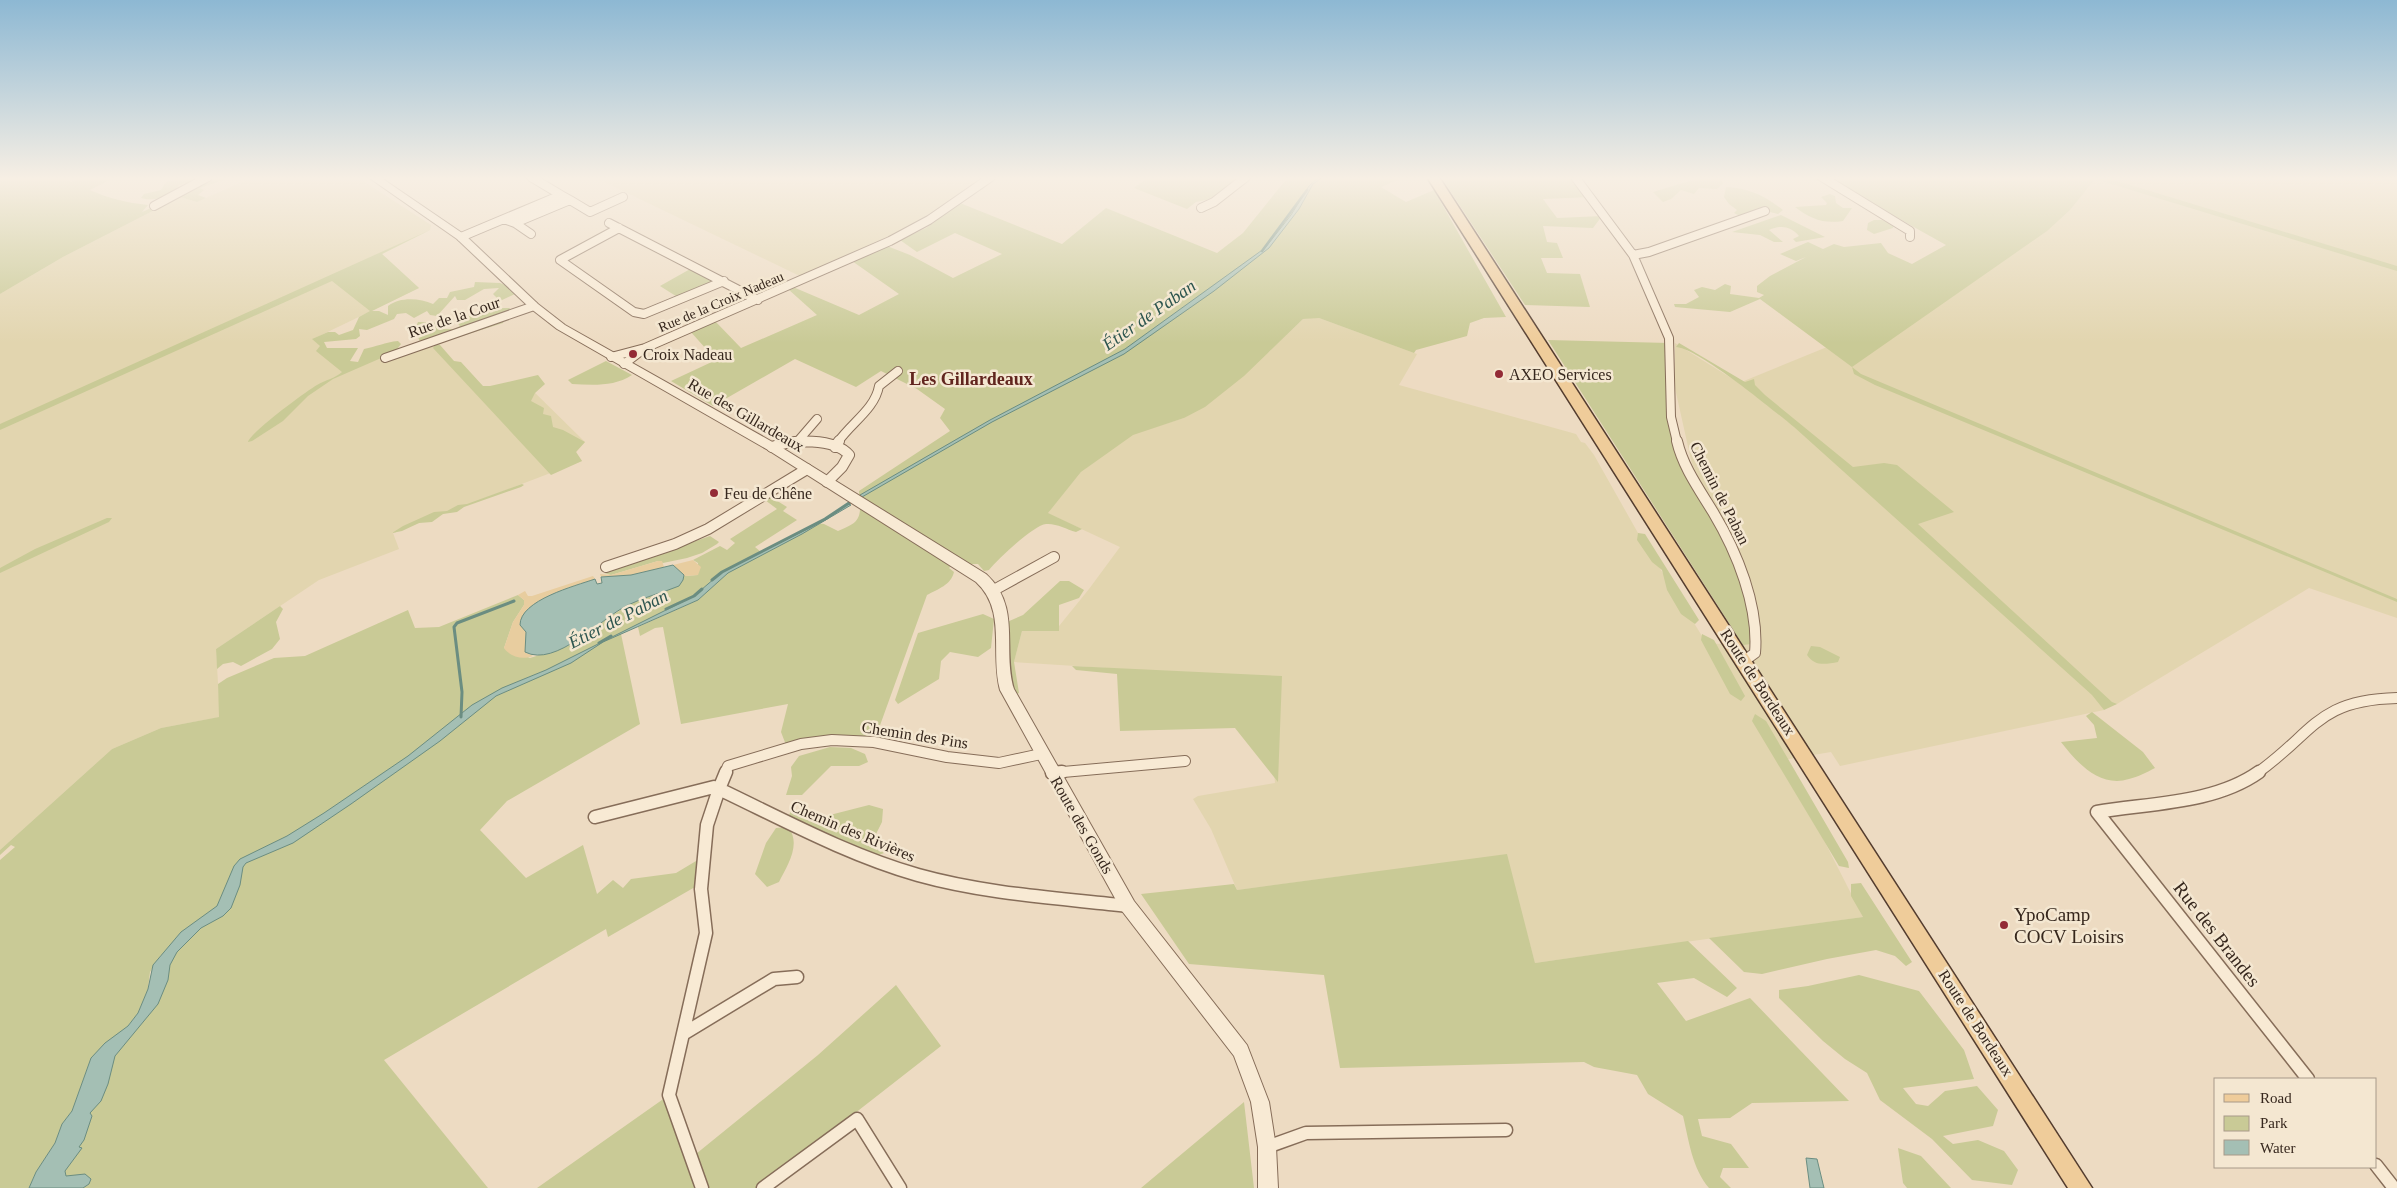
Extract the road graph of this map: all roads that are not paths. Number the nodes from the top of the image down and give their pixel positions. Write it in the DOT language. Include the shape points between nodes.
graph roads {
  1 [pos="454,232"];
  2 [pos="472,232"];
  3 [pos="612,232"];
  4 [pos="629,232"];
  5 [pos="907,232"];
  6 [pos="1469,232"];
  7 [pos="1616,232"];
  8 [pos="1704,232"];
  9 [pos="1910,232"];
  10 [pos="461,237"];
  11 [pos="1910,237"];
  12 [pos="1633,255"];
  13 [pos="724,281"];
  14 [pos="758,300"];
  15 [pos="534,306"];
  16 [pos="645,348"];
  17 [pos="611,357"];
  18 [pos="384,358"];
  19 [pos="624,364"];
  20 [pos="898,371"];
  21 [pos="817,419"];
  22 [pos="798,441"];
  23 [pos="834,446"];
  24 [pos="772,447"];
  25 [pos="807,469"];
  26 [pos="827,482"];
  27 [pos="1054,558"];
  28 [pos="606,567"];
  29 [pos="994,590"];
  30 [pos="1744,661"];
  31 [pos="2397,698"];
  32 [pos="1042,754"];
  33 [pos="1185,760"];
  34 [pos="1052,772"];
  35 [pos="719,789"];
  36 [pos="596,817"];
  37 [pos="1128,906"];
  38 [pos="797,977"];
  39 [pos="683,1034"];
  40 [pos="2307,1078"];
  41 [pos="1506,1130"];
  42 [pos="1267,1147"];
  43 [pos="2377,1166"];
  44 [pos="702,1188"];
  45 [pos="763,1188"];
  46 [pos="900,1188"];
  47 [pos="1268,1188"];
  48 [pos="2081,1188"];
  49 [pos="2394,1188"];
  1 -- 10 [label="street, Rue des Gillardeaux"];
  2 -- 10 [label="street"];
  3 -- 13 [label="street" via="560,260 634,312 644,314"];
  4 -- 13 [label="street"];
  5 -- 14 [label="street, Rue de la Croix Nadeau"];
  6 -- 30 [label="main road, Route de Bordeaux"];
  7 -- 12 [label="street, Chemin de Paban"];
  8 -- 12 [label="street"];
  9 -- 11 [label="street"];
  10 -- 15 [label="street, Rue des Gillardeaux"];
  12 -- 30 [label="street, Chemin de Paban" via="1669,338 1671,417 1678,446 1692,480 1714,514 1734,555 1749,597 1755,653"];
  13 -- 14 [label="street"];
  14 -- 16 [label="street, Rue de la Croix Nadeau"];
  15 -- 17 [label="street, Rue des Gillardeaux" via="561,327"];
  15 -- 18 [label="street, Rue de la Cour"];
  16 -- 17 [label="street"];
  16 -- 19 [label="street"];
  17 -- 19 [label="street, Rue des Gillardeaux"];
  19 -- 24 [label="street, Rue des Gillardeaux"];
  20 -- 23 [label="street" via="878,386 872,404 846,429"];
  21 -- 22 [label="street"];
  22 -- 23 [label="street"];
  22 -- 24 [label="street"];
  23 -- 26 [label="street" via="849,455"];
  24 -- 25 [label="street, Rue des Gillardeaux"];
  25 -- 26 [label="street, Rue des Gillardeaux"];
  25 -- 28 [label="street" via="689,538"];
  26 -- 29 [label="street, Rue des Gillardeaux" via="981,578"];
  27 -- 29 [label="street"];
  29 -- 32 [label="street, Route des Gonds" via="1001,611 1003,679"];
  30 -- 48 [label="main road, Route de Bordeaux"];
  31 -- 40 [label="street, Rue des Brandes" via="2375,699 2337,708 2323,716 2269,766 2242,782 2210,794 2097,812"];
  32 -- 34 [label="street, Route des Gonds"];
  32 -- 35 [label="street, Chemin des Pins" via="999,763 947,757 874,742 832,740 801,744 728,766"];
  33 -- 34 [label="street"];
  34 -- 37 [label="street, Route des Gonds"];
  35 -- 36 [label="street" via="714,787"];
  35 -- 37 [label="street, Chemin des Rivières" via="858,853 918,875 993,890"];
  35 -- 39 [label="street" via="707,826 701,889 706,933"];
  37 -- 42 [label="street, Route des Gonds" via="1241,1051 1260,1102"];
  38 -- 39 [label="street" via="774,979"];
  39 -- 44 [label="street" via="669,1095"];
  41 -- 42 [label="street" via="1306,1133"];
  42 -- 47 [label="street, Route des Gonds"];
  43 -- 49 [label="street"];
  45 -- 46 [label="street" via="858,1120"];
}
